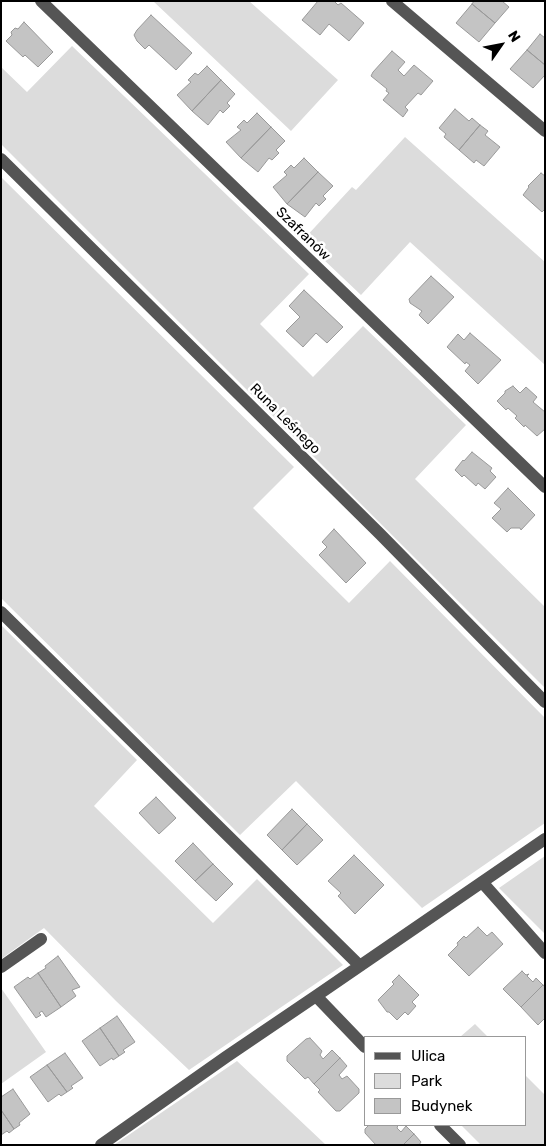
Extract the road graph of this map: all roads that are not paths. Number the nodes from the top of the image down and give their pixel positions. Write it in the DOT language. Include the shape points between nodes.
graph roads {
  1 [pos="41,1"];
  2 [pos="392,1"];
  3 [pos="545,130"];
  4 [pos="1,159"];
  5 [pos="545,488"];
  6 [pos="1,612"];
  7 [pos="545,702"];
  8 [pos="545,839"];
  9 [pos="482,882"];
  10 [pos="41,939"];
  11 [pos="545,953"];
  12 [pos="360,966"];
  13 [pos="1,967"];
  14 [pos="316,996"];
  15 [pos="364,1046"];
  16 [pos="441,1126"];
  17 [pos="101,1145"];
  18 [pos="460,1145"];
  1 -- 5 [label="street, Szafranów"];
  2 -- 3 [label="street"];
  4 -- 7 [label="street, Runa Leśnego"];
  6 -- 12 [label="street"];
  8 -- 9 [label="street"];
  9 -- 11 [label="street"];
  9 -- 12 [label="street"];
  10 -- 13 [label="street"];
  12 -- 14 [label="street"];
  14 -- 15 [label="street"];
  14 -- 17 [label="street"];
  16 -- 18 [label="street"];
}
